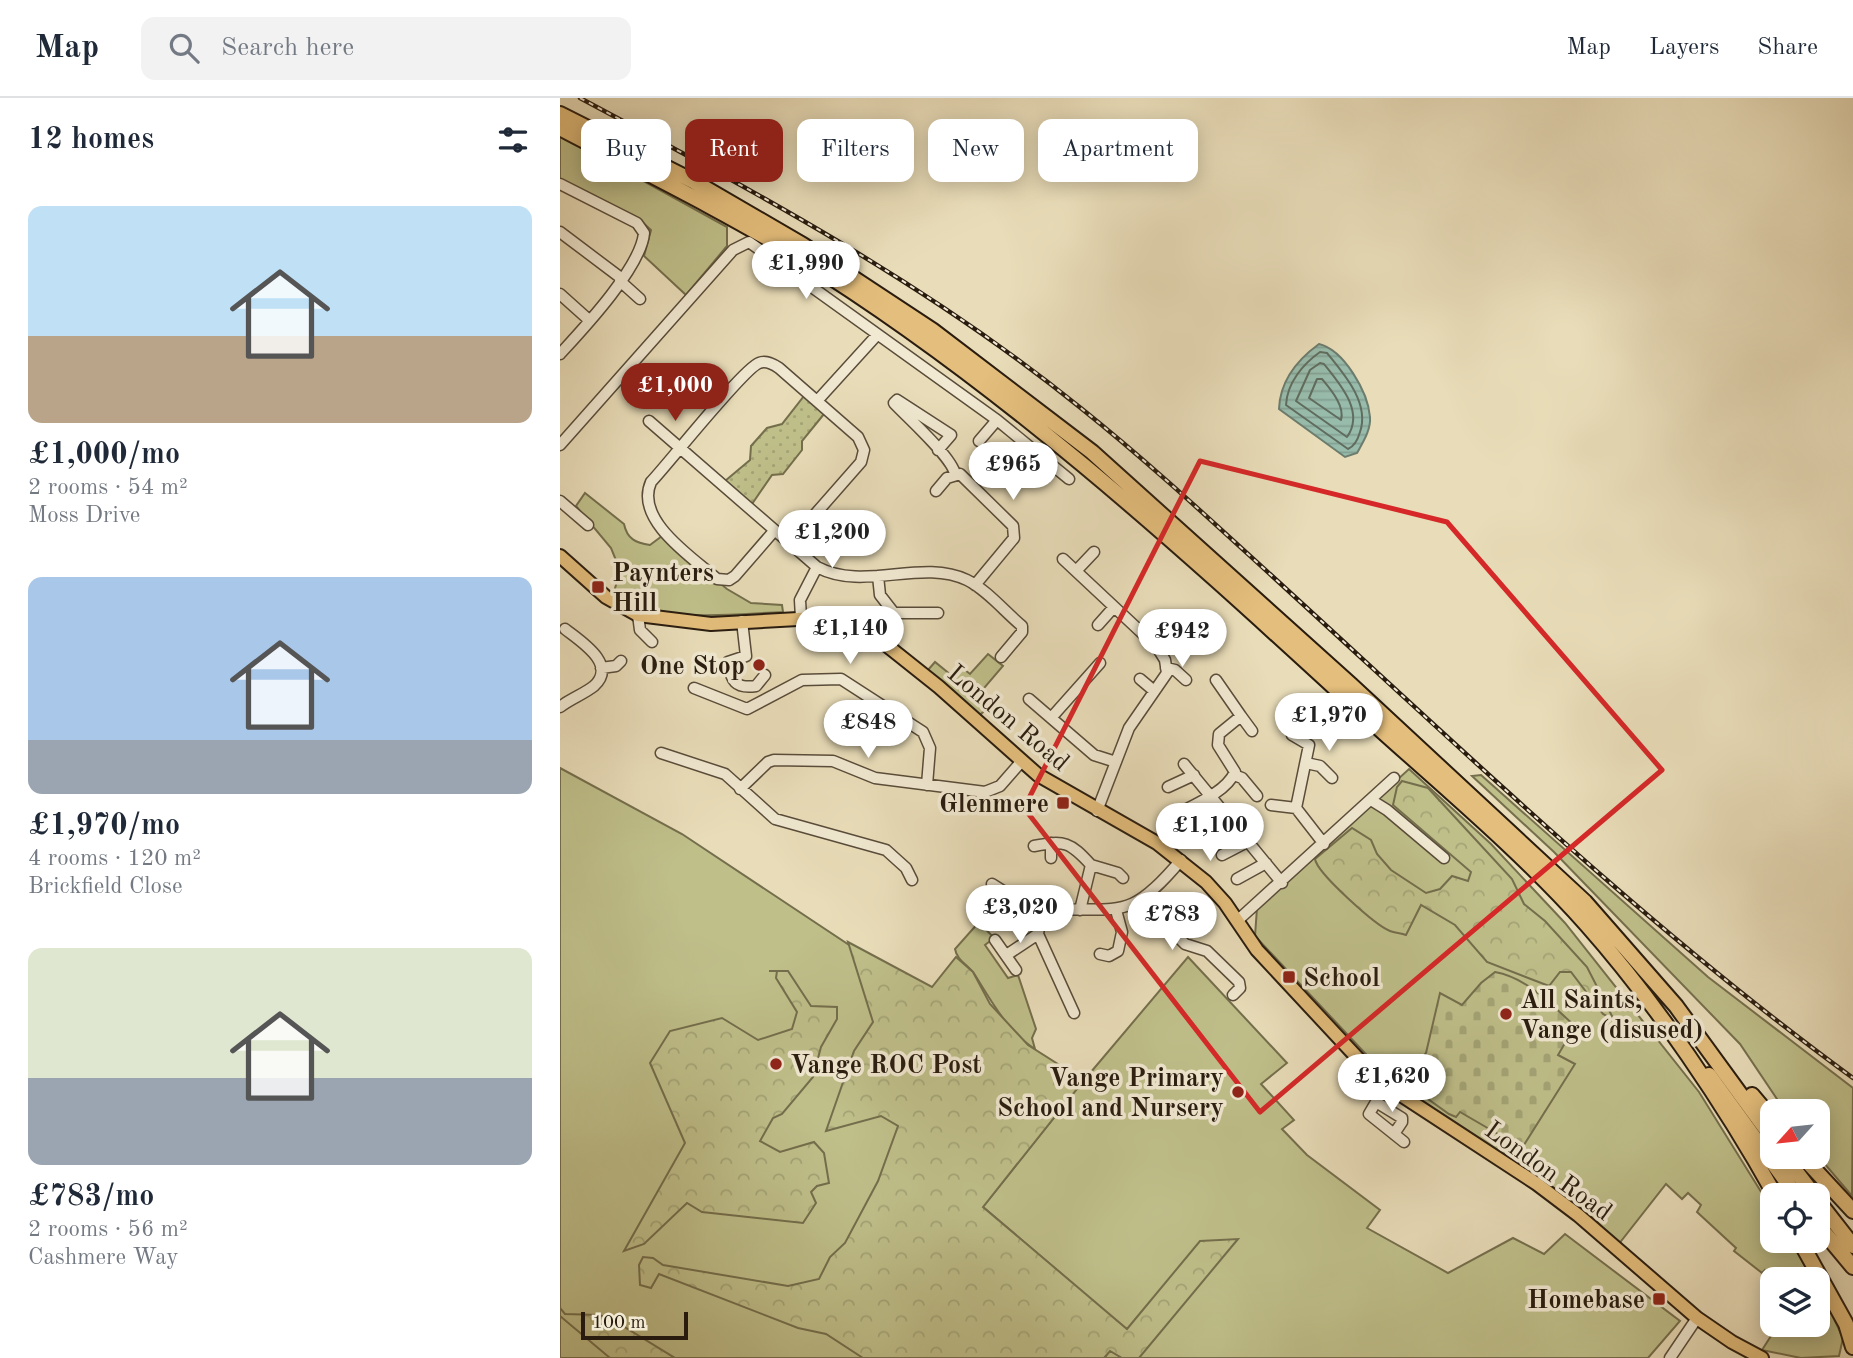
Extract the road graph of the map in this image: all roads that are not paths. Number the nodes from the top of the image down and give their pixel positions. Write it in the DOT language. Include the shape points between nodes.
graph roads {
  1 [pos="560,114"];
  2 [pos="560,128"];
  3 [pos="560,184"];
  4 [pos="560,232"];
  5 [pos="620,280"];
  6 [pos="560,294"];
  7 [pos="640,299"];
  8 [pos="589,320"];
  9 [pos="877,335"];
  10 [pos="560,354"];
  11 [pos="817,401"];
  12 [pos="997,420"];
  13 [pos="649,421"];
  14 [pos="979,441"];
  15 [pos="560,444"];
  16 [pos="681,449"];
  17 [pos="938,450"];
  18 [pos="955,474"];
  19 [pos="1069,479"];
  20 [pos="936,491"];
  21 [pos="560,501"];
  22 [pos="588,525"];
  23 [pos="774,530"];
  24 [pos="789,544"];
  25 [pos="1094,552"];
  26 [pos="1063,559"];
  27 [pos="562,561"];
  28 [pos="817,567"];
  29 [pos="1076,571"];
  30 [pos="877,576"];
  31 [pos="975,585"];
  32 [pos="1114,607"];
  33 [pos="938,613"];
  34 [pos="638,615"];
  35 [pos="801,618"];
  36 [pos="742,621"];
  37 [pos="1098,625"];
  38 [pos="565,629"];
  39 [pos="652,642"];
  40 [pos="1001,657"];
  41 [pos="621,661"];
  42 [pos="1100,663"];
  43 [pos="601,668"];
  44 [pos="1166,668"];
  45 [pos="765,676"];
  46 [pos="1140,679"];
  47 [pos="1186,680"];
  48 [pos="1216,680"];
  49 [pos="694,688"];
  50 [pos="1153,690"];
  51 [pos="1029,699"];
  52 [pos="560,707"];
  53 [pos="1241,716"];
  54 [pos="1051,718"];
  55 [pos="1252,731"];
  56 [pos="1292,735"];
  57 [pos="661,753"];
  58 [pos="1021,762"];
  59 [pos="1116,762"];
  60 [pos="1306,763"];
  61 [pos="1184,764"];
  62 [pos="1194,775"];
  63 [pos="1234,775"];
  64 [pos="1332,778"];
  65 [pos="1394,778"];
  66 [pos="927,785"];
  67 [pos="1168,787"];
  68 [pos="740,789"];
  69 [pos="1212,795"];
  70 [pos="1257,796"];
  71 [pos="1371,800"];
  72 [pos="1271,805"];
  73 [pos="1296,808"];
  74 [pos="1097,811"];
  75 [pos="1177,814"];
  76 [pos="1231,818"];
  77 [pos="1201,835"];
  78 [pos="1249,841"];
  79 [pos="1051,843"];
  80 [pos="1324,844"];
  81 [pos="1034,846"];
  82 [pos="1222,855"];
  83 [pos="1051,858"];
  84 [pos="1444,858"];
  85 [pos="1181,860"];
  86 [pos="1266,863"];
  87 [pos="1091,865"];
  88 [pos="1123,878"];
  89 [pos="1237,879"];
  90 [pos="912,880"];
  91 [pos="1282,883"];
  92 [pos="992,884"];
  93 [pos="1145,897"];
  94 [pos="1080,910"];
  95 [pos="1116,910"];
  96 [pos="1041,915"];
  97 [pos="1237,921"];
  98 [pos="1587,925"];
  99 [pos="1038,934"];
  100 [pos="995,940"];
  101 [pos="1008,954"];
  102 [pos="1107,958"];
  103 [pos="1016,970"];
  104 [pos="1233,995"];
  105 [pos="1676,1006"];
  106 [pos="1074,1013"];
  107 [pos="1386,1085"];
  108 [pos="1376,1101"];
  109 [pos="1760,1105"];
  110 [pos="1760,1121"];
  111 [pos="1394,1135"];
  112 [pos="1404,1142"];
  113 [pos="1794,1169"];
  114 [pos="1815,1169"];
  115 [pos="1767,1183"];
  116 [pos="1787,1183"];
  117 [pos="1805,1183"];
  118 [pos="1853,1211"];
  119 [pos="1830,1216"];
  120 [pos="1830,1239"];
  121 [pos="1853,1245"];
  122 [pos="1807,1253"];
  123 [pos="1853,1267"];
  124 [pos="1697,1318"];
  125 [pos="1853,1347"];
  126 [pos="1670,1358"];
  127 [pos="1762,1358"];
  1 -- 105 [label="highway" via="692,181 803,245 932,330 1092,452 1551,868"];
  2 -- 98 [label="highway" via="799,257 1067,450 1250,609"];
  3 -- 5 [label="street" via="637,222 644,233 641,247"];
  4 -- 5 [label="street"];
  5 -- 7 [label="street"];
  5 -- 8 [label="street"];
  6 -- 8 [label="street"];
  8 -- 10 [label="street"];
  9 -- 11 [label="street"];
  9 -- 12 [label="street"];
  9 -- 15 [label="street" via="755,244 743,243 668,320"];
  11 -- 16 [label="street" via="779,368 757,364"];
  11 -- 24 [label="street" via="858,437 863,456"];
  12 -- 14 [label="street"];
  12 -- 19 [label="street"];
  13 -- 16 [label="street"];
  16 -- 23 [label="street"];
  16 -- 23 [label="street" via="651,482 648,494 659,527 676,544 717,579 729,580"];
  17 -- 17 [label="street" via="894,403 897,400 951,435"];
  17 -- 18 [label="street"];
  18 -- 20 [label="street"];
  18 -- 31 [label="street" via="965,477 1009,519 1015,531"];
  21 -- 22 [label="street"];
  23 -- 24 [label="street"];
  24 -- 28 [label="street"];
  25 -- 29 [label="street"];
  26 -- 29 [label="street"];
  27 -- 34 [label="main road, London Road" via="606,597"];
  28 -- 30 [label="street" via="833,576"];
  28 -- 35 [label="street" via="800,600"];
  29 -- 32 [label="street"];
  30 -- 31 [label="street" via="939,574"];
  30 -- 33 [label="street" via="880,595 894,613"];
  31 -- 40 [label="street" via="1022,626 1023,632"];
  32 -- 37 [label="street"];
  32 -- 44 [label="street" via="1157,647"];
  34 -- 36 [label="main road, London Road" via="687,623"];
  34 -- 39 [label="street" via="640,629"];
  35 -- 36 [label="main road, London Road"];
  35 -- 58 [label="main road, London Road" via="856,627 880,640"];
  36 -- 45 [label="street" via="746,656 728,662 731,678 748,687 756,686"];
  38 -- 43 [label="street" via="593,652"];
  41 -- 43 [label="street"];
  42 -- 54 [label="street"];
  43 -- 52 [label="street" via="593,687"];
  44 -- 47 [label="street"];
  44 -- 50 [label="street"];
  46 -- 50 [label="street"];
  48 -- 53 [label="street"];
  49 -- 66 [label="street" via="747,709 802,680 841,679 923,732 930,748"];
  50 -- 59 [label="street" via="1129,728"];
  51 -- 54 [label="street"];
  53 -- 55 [label="street"];
  53 -- 63 [label="street" via="1217,739 1233,764"];
  54 -- 59 [label="street" via="1094,755"];
  56 -- 60 [label="street" via="1308,743"];
  57 -- 68 [label="street" via="716,769"];
  58 -- 66 [label="street" via="991,792"];
  58 -- 74 [label="main road, London Road"];
  59 -- 74 [label="street"];
  60 -- 64 [label="street" via="1320,766"];
  60 -- 73 [label="street"];
  61 -- 62 [label="street"];
  62 -- 67 [label="street"];
  62 -- 69 [label="street"];
  63 -- 69 [label="street"];
  63 -- 70 [label="street"];
  65 -- 71 [label="street"];
  66 -- 68 [label="street" via="875,778 833,761 774,760"];
  68 -- 90 [label="street" via="775,819 886,850"];
  69 -- 75 [label="street"];
  69 -- 76 [label="street"];
  71 -- 80 [label="street"];
  71 -- 84 [label="street"];
  72 -- 73 [label="street"];
  73 -- 80 [label="street"];
  74 -- 85 [label="main road, London Road"];
  76 -- 77 [label="street"];
  76 -- 78 [label="street"];
  78 -- 82 [label="street"];
  78 -- 86 [label="street"];
  79 -- 81 [label="street"];
  79 -- 83 [label="street"];
  79 -- 87 [label="street" via="1059,841 1075,848"];
  80 -- 91 [label="street"];
  85 -- 93 [label="street"];
  85 -- 97 [label="main road, London Road" via="1206,882"];
  86 -- 89 [label="street"];
  86 -- 91 [label="street"];
  87 -- 88 [label="street"];
  87 -- 94 [label="street"];
  91 -- 97 [label="street"];
  92 -- 96 [label="street"];
  93 -- 95 [label="street"];
  93 -- 104 [label="street" via="1185,944 1207,951 1239,982"];
  94 -- 95 [label="street"];
  94 -- 96 [label="street" via="1050,910"];
  95 -- 102 [label="street" via="1122,932 1118,951"];
  96 -- 99 [label="street"];
  97 -- 107 [label="main road, London Road" via="1257,950"];
  98 -- 115 [label="highway" via="1680,1048"];
  98 -- 116 [label="highway" via="1673,1026"];
  99 -- 101 [label="street"];
  99 -- 106 [label="street"];
  100 -- 101 [label="street"];
  101 -- 103 [label="street"];
  105 -- 109 [label="highway"];
  105 -- 110 [label="highway"];
  107 -- 108 [label="street"];
  107 -- 124 [label="main road, London Road" via="1537,1184"];
  108 -- 111 [label="street" via="1371,1118"];
  108 -- 111 [label="street" via="1402,1118"];
  111 -- 112 [label="street"];
  113 -- 117 [label="highway"];
  114 -- 118 [label="highway"];
  119 -- 121 [label="highway"];
  120 -- 123 [label="highway"];
  122 -- 125 [label="highway" via="1846,1324"];
  124 -- 126 [label="street"];
  124 -- 127 [label="main road, London Road"];
}
